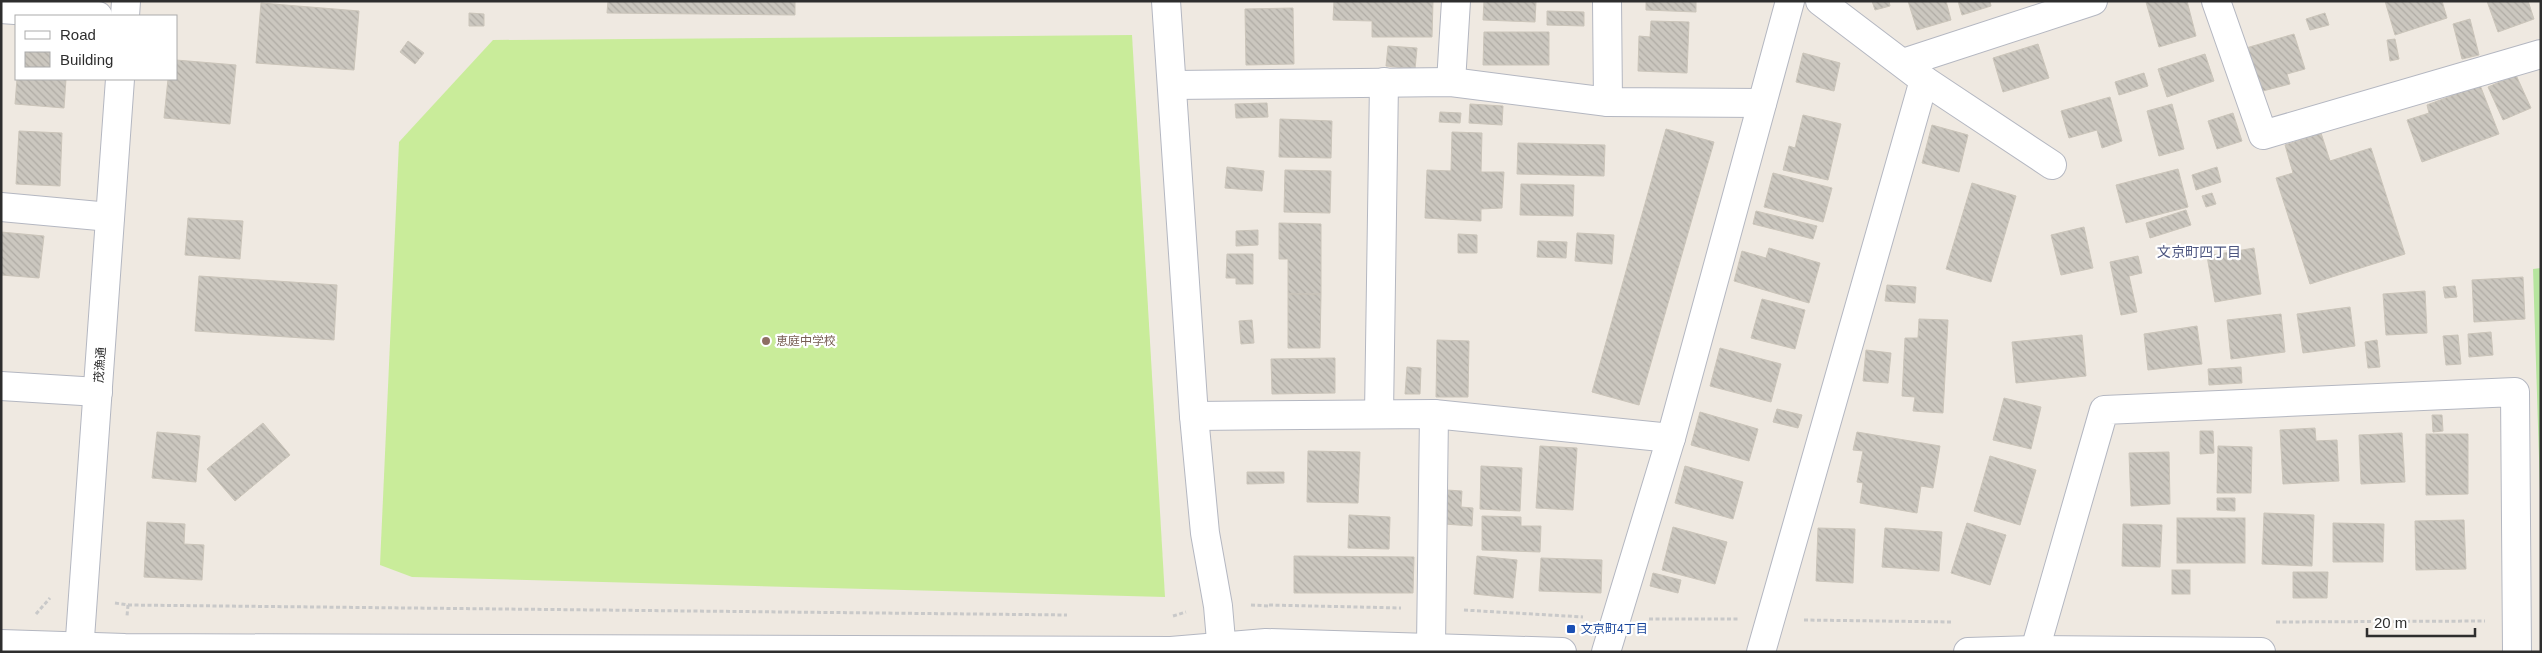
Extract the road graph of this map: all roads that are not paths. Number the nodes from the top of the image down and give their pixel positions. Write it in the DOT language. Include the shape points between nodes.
graph roads {
  1 [pos="126,1"];
  2 [pos="1166,1"];
  3 [pos="1456,1"];
  4 [pos="1607,1"];
  5 [pos="1790,1"];
  6 [pos="1820,1"];
  7 [pos="2093,1"];
  8 [pos="2216,1"];
  9 [pos="1,9"];
  10 [pos="84,15"];
  11 [pos="125,15"];
  12 [pos="2541,54"];
  13 [pos="1903,63"];
  14 [pos="120,80"];
  15 [pos="1924,80"];
  16 [pos="1384,82"];
  17 [pos="1451,82"];
  18 [pos="1172,86"];
  19 [pos="1608,102"];
  20 [pos="1762,103"];
  21 [pos="2052,165"];
  22 [pos="1,208"];
  23 [pos="110,217"];
  24 [pos="1,386"];
  25 [pos="98,392"];
  26 [pos="1379,414"];
  27 [pos="1434,414"];
  28 [pos="1194,416"];
  29 [pos="1671,438"];
  30 [pos="1,644"];
  31 [pos="1431,646"];
  32 [pos="80,649"];
  33 [pos="1221,649"];
  34 [pos="633,650"];
  35 [pos="2035,650"];
  36 [pos="840,652"];
  37 [pos="1562,652"];
  38 [pos="1606,652"];
  39 [pos="1761,652"];
  40 [pos="1968,652"];
  41 [pos="1989,652"];
  42 [pos="2261,652"];
  43 [pos="2516,652"];
  1 -- 11 [label="street"];
  2 -- 18 [label="street"];
  3 -- 17 [label="street"];
  4 -- 19 [label="street"];
  5 -- 20 [label="street"];
  6 -- 13 [label="street"];
  7 -- 13 [label="street"];
  8 -- 12 [label="street" via="2263,135"];
  9 -- 10 [label="street"];
  13 -- 15 [label="street"];
  14 -- 23 [label="street, 茂漁通"];
  15 -- 21 [label="street"];
  15 -- 39 [label="street"];
  16 -- 17 [label="street"];
  16 -- 18 [label="street"];
  16 -- 26 [label="street"];
  17 -- 19 [label="street"];
  18 -- 28 [label="street"];
  19 -- 20 [label="street"];
  20 -- 29 [label="street"];
  22 -- 23 [label="street"];
  23 -- 25 [label="street, 茂漁通"];
  24 -- 25 [label="street"];
  25 -- 32 [label="street, 茂漁通"];
  26 -- 27 [label="street"];
  26 -- 28 [label="street"];
  27 -- 29 [label="street"];
  27 -- 31 [label="street"];
  28 -- 33 [label="street" via="1204,533 1218,606"];
  29 -- 38 [label="street"];
  30 -- 32 [label="street"];
  31 -- 33 [label="street" via="1266,643"];
  31 -- 37 [label="street"];
  32 -- 34 [label="street"];
  33 -- 36 [label="street"];
  34 -- 36 [label="street"];
  35 -- 41 [label="street"];
  35 -- 42 [label="street"];
  35 -- 43 [label="street" via="2104,410 2515,392"];
  40 -- 41 [label="street"];
}
